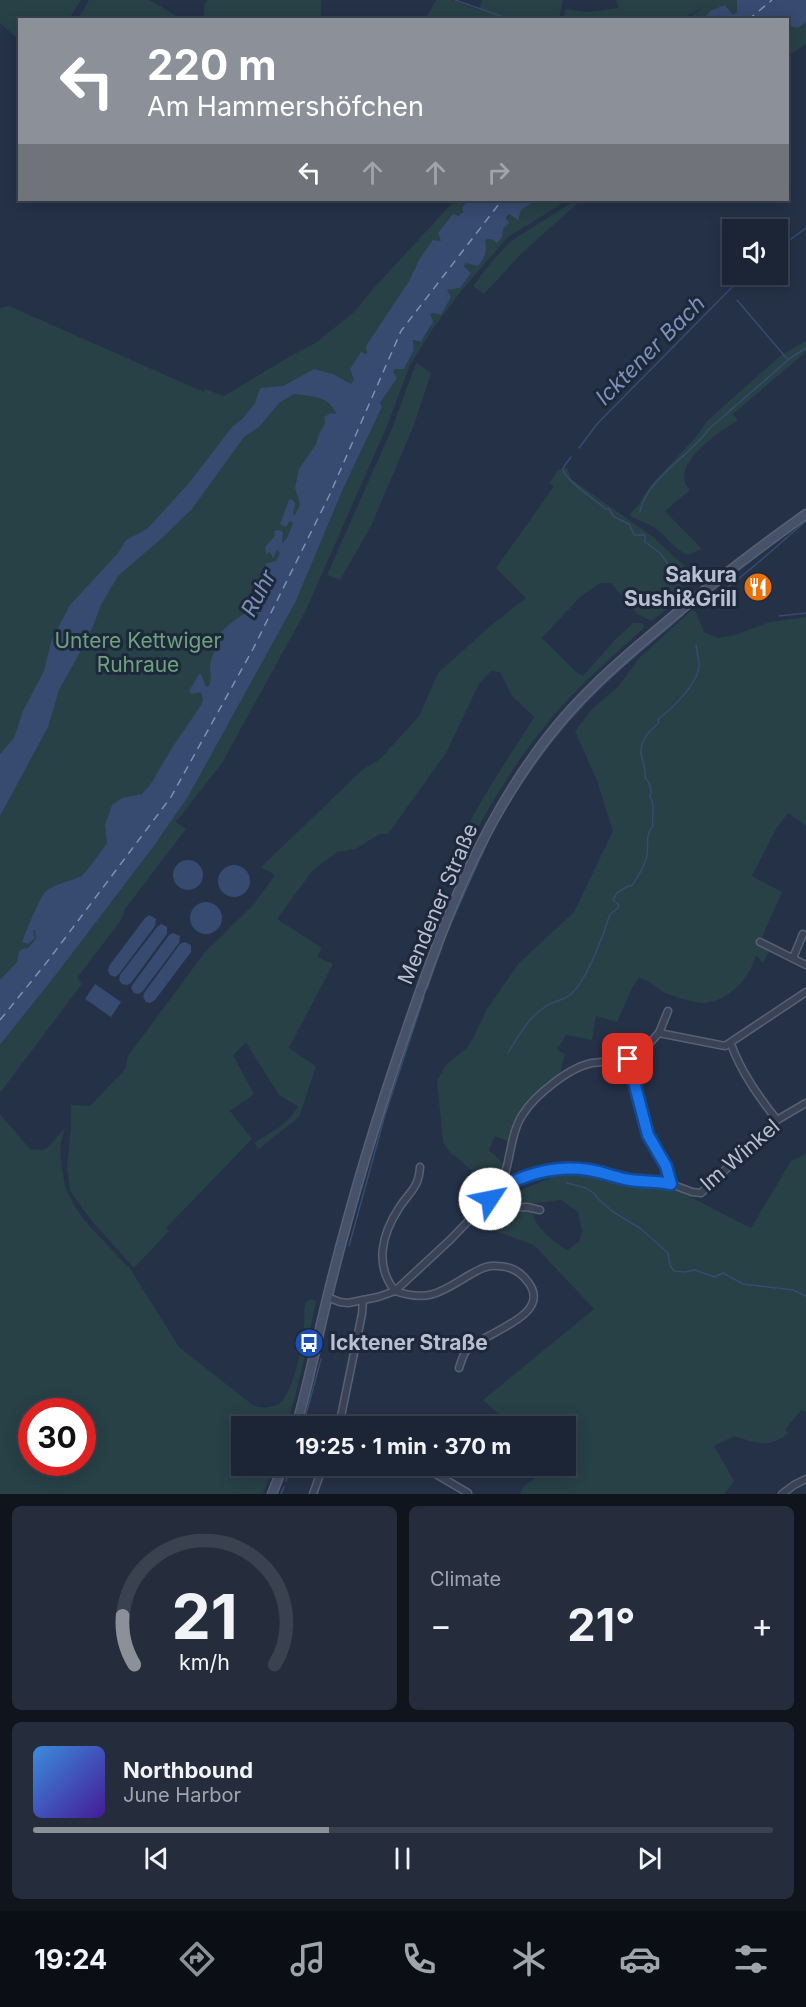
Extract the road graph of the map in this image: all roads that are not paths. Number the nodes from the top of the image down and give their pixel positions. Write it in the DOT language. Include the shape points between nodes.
graph roads {
  1 [pos="806,514"];
  2 [pos="803,934"];
  3 [pos="760,942"];
  4 [pos="793,958"];
  5 [pos="806,965"];
  6 [pos="806,992"];
  7 [pos="668,1011"];
  8 [pos="659,1033"];
  9 [pos="731,1044"];
  10 [pos="628,1059"];
  11 [pos="806,1103"];
  12 [pos="777,1120"];
  13 [pos="420,1167"];
  14 [pos="671,1184"];
  15 [pos="500,1188"];
  16 [pos="480,1209"];
  17 [pos="540,1210"];
  18 [pos="395,1291"];
  19 [pos="327,1297"];
  20 [pos="363,1300"];
  21 [pos="459,1368"];
  22 [pos="299,1416"];
  23 [pos="342,1416"];
  24 [pos="279,1476"];
  25 [pos="320,1476"];
  26 [pos="439,1476"];
  27 [pos="806,1479"];
  28 [pos="468,1493"];
  29 [pos="272,1494"];
  30 [pos="314,1494"];
  31 [pos="782,1494"];
  1 -- 19 [label="main road, Mendener Straße" via="691,600 623,658 549,735 499,809 470,865 432,955 362,1168"];
  2 -- 4 [label="street"];
  3 -- 4 [label="street"];
  4 -- 5 [label="street"];
  6 -- 9 [label="street"];
  7 -- 8 [label="street"];
  8 -- 9 [label="street"];
  8 -- 10 [label="street" via="637,1056"];
  9 -- 12 [label="street" via="738,1062"];
  10 -- 14 [label="street" via="648,1135 666,1166"];
  10 -- 15 [label="street" via="577,1068 534,1099 517,1126"];
  11 -- 12 [label="street, Im Winkel"];
  12 -- 14 [label="street, Im Winkel" via="701,1192"];
  13 -- 18 [label="street" via="417,1185 399,1207 385,1238 383,1271"];
  14 -- 15 [label="street" via="564,1169 542,1172"];
  15 -- 16 [label="street"];
  16 -- 17 [label="street"];
  16 -- 18 [label="street"];
  18 -- 20 [label="street"];
  18 -- 21 [label="street" via="431,1296 479,1269 494,1265 515,1270 527,1280 533,1293 530,1310 465,1352"];
  19 -- 20 [label="street" via="340,1302"];
  19 -- 22 [label="main road, Mendener Straße"];
  20 -- 23 [label="street"];
  24 -- 29 [label="main road"];
  25 -- 30 [label="street"];
  26 -- 28 [label="street"];
  27 -- 31 [label="street"];
}
